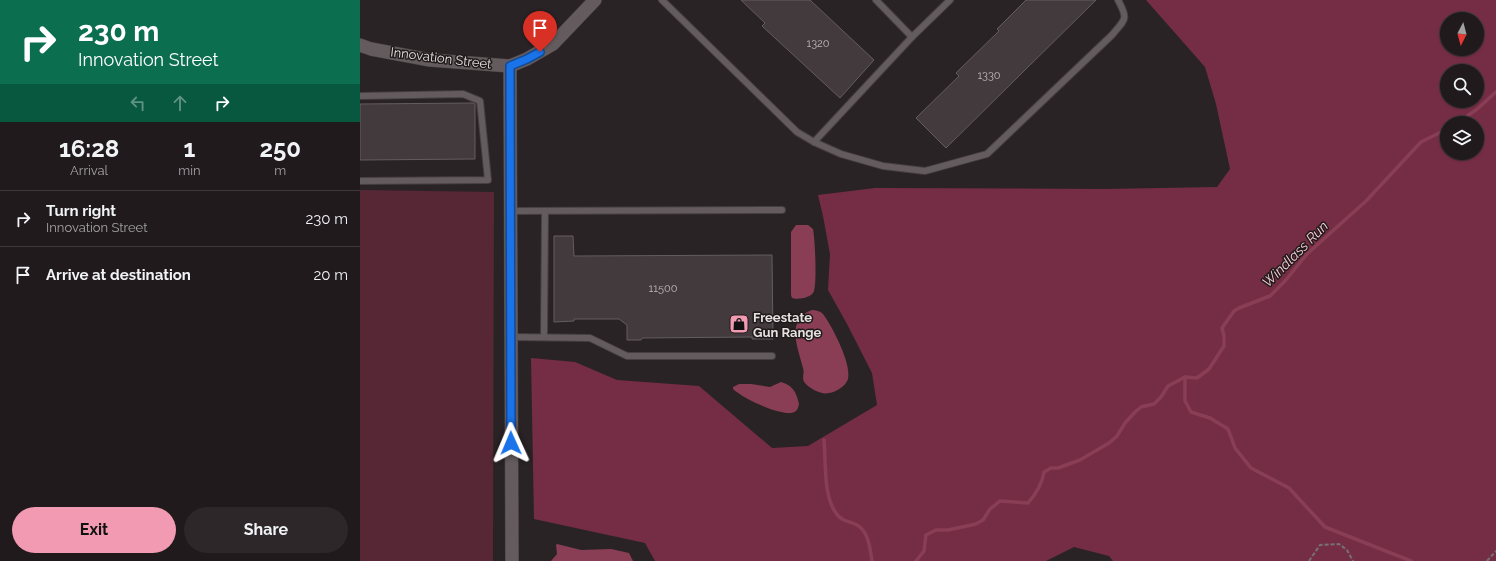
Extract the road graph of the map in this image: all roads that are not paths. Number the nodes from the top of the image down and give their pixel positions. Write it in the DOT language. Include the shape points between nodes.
graph roads {
  1 [pos="595,0"];
  2 [pos="662,0"];
  3 [pos="876,0"];
  4 [pos="950,0"];
  5 [pos="1118,0"];
  6 [pos="912,37"];
  7 [pos="360,45"];
  8 [pos="510,66"];
  9 [pos="360,96"];
  10 [pos="814,142"];
  11 [pos="360,181"];
  12 [pos="782,210"];
  13 [pos="510,211"];
  14 [pos="545,211"];
  15 [pos="510,337"];
  16 [pos="544,337"];
  17 [pos="772,356"];
  18 [pos="512,561"];
  1 -- 8 [label="street, Innovation Street" via="553,44"];
  2 -- 10 [label="lane" via="797,132"];
  3 -- 6 [label="lane"];
  4 -- 6 [label="lane"];
  5 -- 10 [label="lane" via="1126,14 1112,35 987,154 926,171 883,166 841,154"];
  6 -- 10 [label="lane"];
  7 -- 8 [label="street, Innovation Street" via="430,60"];
  8 -- 13 [label="street"];
  9 -- 11 [label="lane" via="463,94 480,101 488,180"];
  12 -- 14 [label="lane"];
  13 -- 14 [label="lane"];
  13 -- 15 [label="street"];
  14 -- 16 [label="lane"];
  15 -- 16 [label="lane"];
  15 -- 18 [label="street"];
  16 -- 17 [label="lane" via="590,338 627,356"];
}
